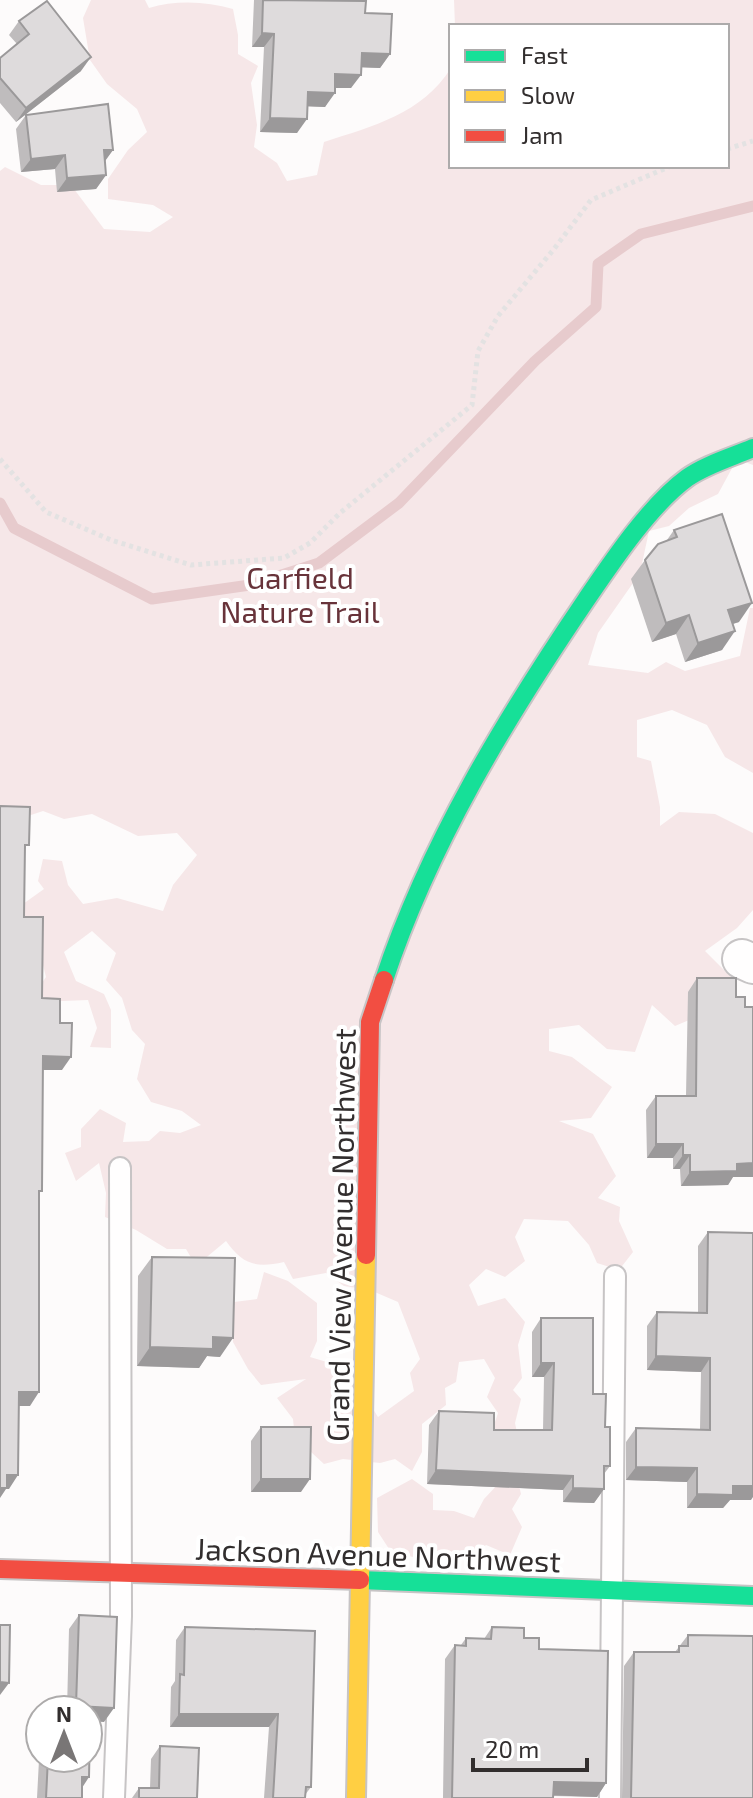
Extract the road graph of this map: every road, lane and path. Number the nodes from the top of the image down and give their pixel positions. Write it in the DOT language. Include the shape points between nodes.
graph roads {
  1 [pos="753,141"];
  2 [pos="729,148"];
  3 [pos="666,168"];
  4 [pos="753,448"];
  5 [pos="0,459"];
  6 [pos="120,1168"];
  7 [pos="615,1276"];
  8 [pos="0,1569"];
  9 [pos="120,1571"];
  10 [pos="362,1580"];
  11 [pos="612,1591"];
  12 [pos="753,1596"];
  13 [pos="114,1798"];
  14 [pos="356,1798"];
  15 [pos="610,1798"];
  1 -- 2 [label="path"];
  3 -- 5 [label="path" via="591,200 498,316 478,351 472,405 310,543 284,558 191,565 111,540 46,512"];
  4 -- 10 [label="street, Grand View Avenue Northwest" via="688,477 611,564 527,687 445,835 399,934 370,1022"];
  6 -- 9 [label="lane"];
  7 -- 11 [label="lane"];
  8 -- 9 [label="street, Jackson Avenue Northwest"];
  9 -- 10 [label="street, Jackson Avenue Northwest"];
  9 -- 13 [label="lane"];
  10 -- 11 [label="street, Jackson Avenue Northwest"];
  10 -- 14 [label="street, Grand View Avenue Northwest"];
  11 -- 12 [label="street, Jackson Avenue Northwest"];
  11 -- 15 [label="lane"];
}
